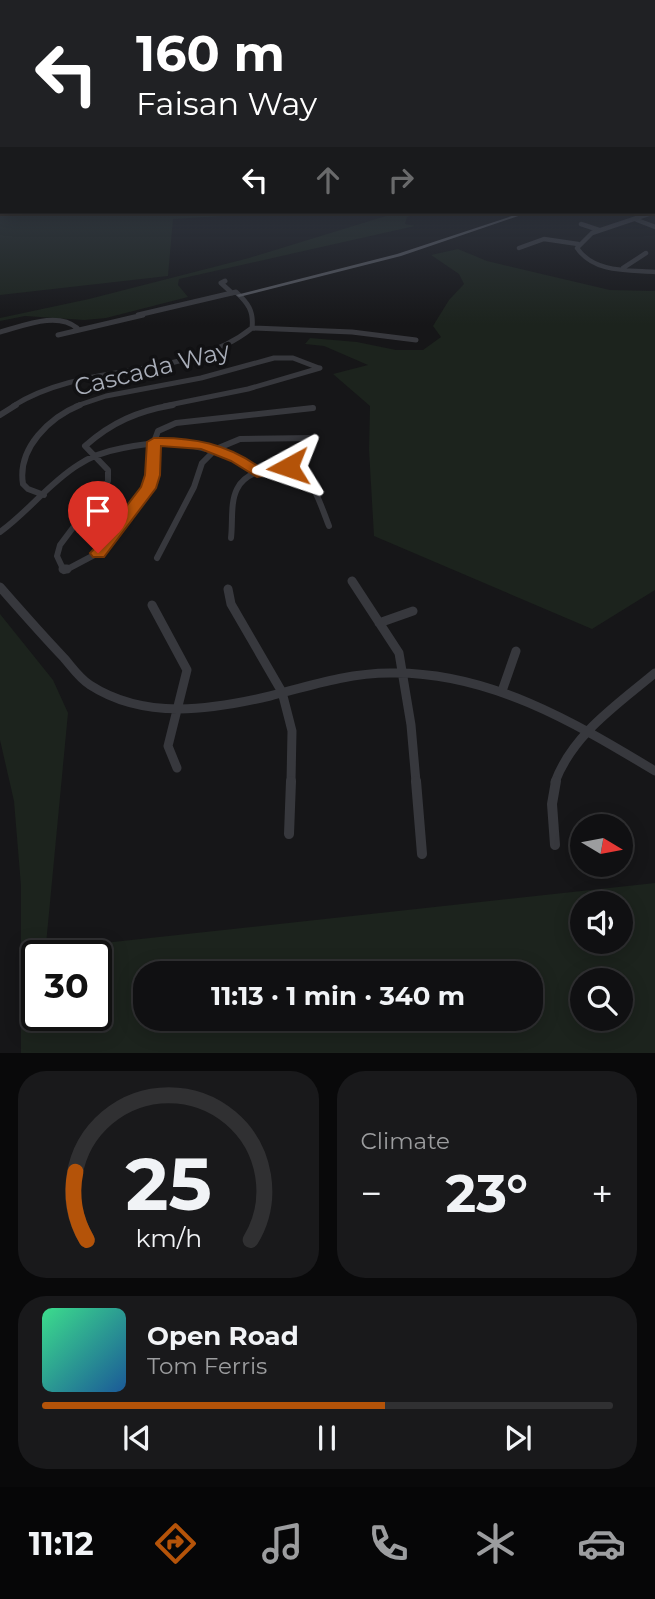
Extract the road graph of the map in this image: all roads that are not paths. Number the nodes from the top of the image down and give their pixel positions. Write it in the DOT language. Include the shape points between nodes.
graph roads {
  1 [pos="469,227"];
  2 [pos="483,227"];
  3 [pos="590,227"];
  4 [pos="609,227"];
  5 [pos="599,230"];
  6 [pos="424,242"];
  7 [pos="578,244"];
  8 [pos="519,248"];
  9 [pos="405,253"];
  10 [pos="646,253"];
  11 [pos="623,268"];
  12 [pos="655,272"];
  13 [pos="225,281"];
  14 [pos="236,293"];
  15 [pos="76,328"];
  16 [pos="252,328"];
  17 [pos="0,332"];
  18 [pos="58,335"];
  19 [pos="416,340"];
  20 [pos="313,408"];
  21 [pos="0,415"];
  22 [pos="315,438"];
  23 [pos="154,442"];
  24 [pos="216,449"];
  25 [pos="93,457"];
  26 [pos="257,472"];
  27 [pos="44,495"];
  28 [pos="329,526"];
  29 [pos="0,532"];
  30 [pos="231,538"];
  31 [pos="158,558"];
  32 [pos="352,581"];
  33 [pos="0,587"];
  34 [pos="228,589"];
  35 [pos="152,605"];
  36 [pos="413,611"];
  37 [pos="379,623"];
  38 [pos="516,651"];
  39 [pos="404,673"];
  40 [pos="655,673"];
  41 [pos="502,691"];
  42 [pos="282,692"];
  43 [pos="178,710"];
  44 [pos="589,731"];
  45 [pos="177,768"];
  46 [pos="655,771"];
  47 [pos="289,834"];
  48 [pos="555,845"];
  49 [pos="422,855"];
  1 -- 6 [label="main road"];
  2 -- 9 [label="main road"];
  3 -- 5 [label="street"];
  4 -- 5 [label="street"];
  5 -- 7 [label="street"];
  6 -- 9 [label="main road"];
  6 -- 14 [label="main road"];
  7 -- 8 [label="street" via="544,239"];
  7 -- 11 [label="street" via="586,259"];
  9 -- 14 [label="main road"];
  10 -- 11 [label="street"];
  11 -- 12 [label="street"];
  13 -- 14 [label="street" via="221,283"];
  14 -- 15 [label="street" via="169,312"];
  14 -- 16 [label="street" via="253,309"];
  15 -- 17 [label="street" via="67,320 56,320"];
  15 -- 18 [label="street"];
  16 -- 19 [label="street"];
  16 -- 21 [label="street" via="224,348 56,386"];
  20 -- 23 [label="street" via="176,423 158,431"];
  22 -- 24 [label="street" via="240,439"];
  23 -- 24 [label="street"];
  23 -- 25 [label="street"];
  23 -- 25 [label="street" via="148,488 98,553 64,571 57,556 60,545 108,481 108,470"];
  24 -- 26 [label="street"];
  24 -- 31 [label="street" via="202,463"];
  25 -- 27 [label="street" via="73,468"];
  25 -- 27 [label="street, Cascada Way" via="85,446 122,418 159,405 287,380 320,368 293,358 269,359 82,403 51,421 32,442 20,479 27,490"];
  26 -- 28 [label="street" via="275,467 300,471 310,478"];
  26 -- 30 [label="street" via="237,487"];
  27 -- 29 [label="street"];
  32 -- 37 [label="street"];
  33 -- 43 [label="street" via="87,683 133,704"];
  34 -- 42 [label="street"];
  35 -- 43 [label="street" via="186,664"];
  36 -- 37 [label="street"];
  37 -- 39 [label="street" via="399,653"];
  38 -- 41 [label="street"];
  39 -- 41 [label="street" via="476,682"];
  39 -- 42 [label="street" via="358,676"];
  39 -- 49 [label="street"];
  40 -- 44 [label="street"];
  41 -- 44 [label="street"];
  42 -- 43 [label="street" via="243,703"];
  42 -- 47 [label="street" via="292,732"];
  43 -- 45 [label="street" via="168,746"];
  44 -- 46 [label="street"];
  44 -- 48 [label="street" via="556,781 552,803"];
}
